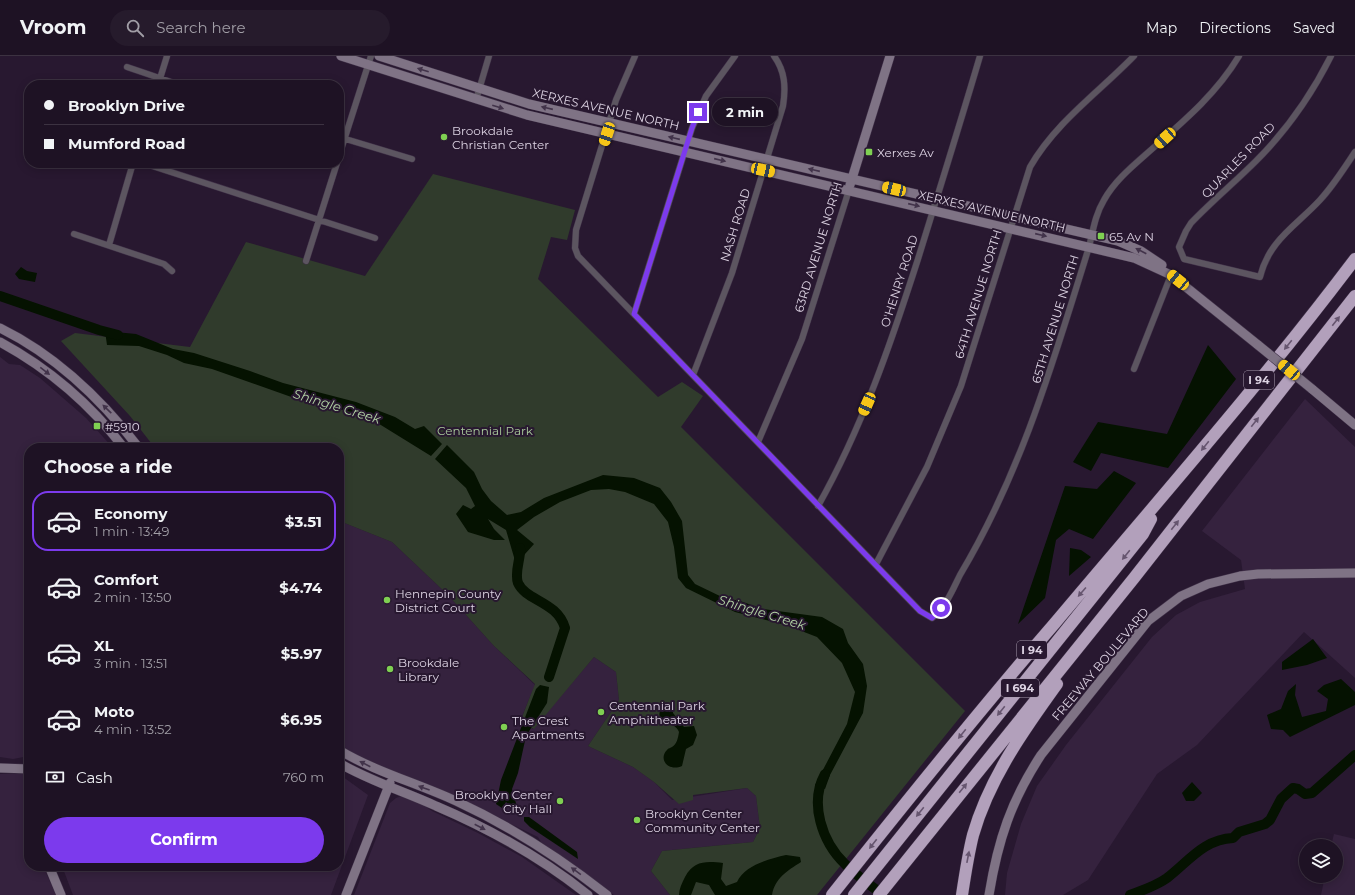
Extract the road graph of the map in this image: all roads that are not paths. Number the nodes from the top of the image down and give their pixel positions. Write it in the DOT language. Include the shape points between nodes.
graph roads {
  1 [pos="167,56"];
  2 [pos="341,56"];
  3 [pos="380,56"];
  4 [pos="489,56"];
  5 [pos="636,56"];
  6 [pos="735,56"];
  7 [pos="774,56"];
  8 [pos="890,56"];
  9 [pos="980,56"];
  10 [pos="1134,56"];
  11 [pos="1239,56"];
  12 [pos="1330,56"];
  13 [pos="370,60"];
  14 [pos="127,67"];
  15 [pos="160,78"];
  16 [pos="166,80"];
  17 [pos="479,88"];
  18 [pos="476,100"];
  19 [pos="609,122"];
  20 [pos="344,132"];
  21 [pos="607,134"];
  22 [pos="344,138"];
  23 [pos="688,141"];
  24 [pos="686,152"];
  25 [pos="1355,152"];
  26 [pos="412,159"];
  27 [pos="766,159"];
  28 [pos="132,168"];
  29 [pos="159,168"];
  30 [pos="336,168"];
  31 [pos="763,170"];
  32 [pos="852,180"];
  33 [pos="849,190"];
  34 [pos="936,199"];
  35 [pos="933,210"];
  36 [pos="1014,217"];
  37 [pos="321,219"];
  38 [pos="1010,228"];
  39 [pos="74,234"];
  40 [pos="1092,236"];
  41 [pos="375,238"];
  42 [pos="109,245"];
  43 [pos="1089,246"];
  44 [pos="1355,259"];
  45 [pos="306,261"];
  46 [pos="172,271"];
  47 [pos="1171,275"];
  48 [pos="1355,296"];
  49 [pos="634,314"];
  50 [pos="0,328"];
  51 [pos="0,342"];
  52 [pos="1134,369"];
  53 [pos="693,375"];
  54 [pos="1355,425"];
  55 [pos="758,442"];
  56 [pos="120,443"];
  57 [pos="135,443"];
  58 [pos="1162,499"];
  59 [pos="818,506"];
  60 [pos="876,564"];
  61 [pos="1355,573"];
  62 [pos="1134,578"];
  63 [pos="344,753"];
  64 [pos="344,766"];
  65 [pos="0,768"];
  66 [pos="24,770"];
  67 [pos="392,776"];
  68 [pos="388,788"];
  69 [pos="51,871"];
  70 [pos="857,892"];
  71 [pos="61,895"];
  72 [pos="346,895"];
  73 [pos="588,895"];
  74 [pos="607,895"];
  75 [pos="832,895"];
  76 [pos="879,895"];
  77 [pos="962,895"];
  78 [pos="989,895"];
  1 -- 15 [label="street"];
  2 -- 13 [label="street, XERXES AVENUE NORTH"];
  17 -- 3 [label="street, XERXES AVENUE NORTH, one-way"];
  4 -- 17 [label="street"];
  5 -- 19 [label="street" via="623,82"];
  6 -- 23 [label="street" via="706,96"];
  7 -- 27 [label="street, NASH ROAD" via="783,72 785,94"];
  8 -- 32 [label="street, 63RD AVENUE NORTH"];
  9 -- 34 [label="street, O'HENRY ROAD"];
  10 -- 36 [label="street, 64TH AVENUE NORTH" via="1067,119 1041,149 1024,181"];
  11 -- 40 [label="street, 65TH AVENUE NORTH" via="1222,82 1204,101 1121,177 1098,212"];
  12 -- 25 [label="street, QUARLES ROAD" via="1306,98 1278,136 1189,227 1179,248 1184,259 1260,277 1272,247 1320,200"];
  13 -- 18 [label="street, XERXES AVENUE NORTH"];
  13 -- 20 [label="street"];
  14 -- 15 [label="street"];
  15 -- 16 [label="street"];
  17 -- 18 [label="street"];
  19 -- 17 [label="street, XERXES AVENUE NORTH, one-way" via="529,104"];
  18 -- 21 [label="street, XERXES AVENUE NORTH, one-way"];
  19 -- 21 [label="street"];
  23 -- 19 [label="street, XERXES AVENUE NORTH, one-way"];
  21 -- 24 [label="street, XERXES AVENUE NORTH"];
  21 -- 49 [label="street" via="576,230 575,248 578,256"];
  22 -- 26 [label="street"];
  23 -- 24 [label="street"];
  23 -- 27 [label="street, XERXES AVENUE NORTH"];
  24 -- 31 [label="street, XERXES AVENUE NORTH, one-way"];
  24 -- 49 [label="street"];
  27 -- 31 [label="street, NASH ROAD"];
  32 -- 27 [label="street, XERXES AVENUE NORTH, one-way"];
  28 -- 42 [label="street"];
  29 -- 37 [label="street"];
  30 -- 37 [label="street"];
  31 -- 33 [label="street, XERXES AVENUE NORTH"];
  31 -- 53 [label="street, NASH ROAD" via="724,296"];
  32 -- 33 [label="street, 63RD AVENUE NORTH"];
  32 -- 34 [label="street, XERXES AVENUE NORTH"];
  33 -- 35 [label="street, XERXES AVENUE NORTH, one-way"];
  33 -- 55 [label="street, 63RD AVENUE NORTH" via="802,339"];
  34 -- 35 [label="street, O'HENRY ROAD"];
  34 -- 36 [label="street, XERXES AVENUE NORTH"];
  35 -- 38 [label="street, XERXES AVENUE NORTH"];
  35 -- 59 [label="street, O'HENRY ROAD" via="898,322 867,404"];
  36 -- 38 [label="street, 64TH AVENUE NORTH"];
  36 -- 40 [label="street, XERXES AVENUE NORTH"];
  37 -- 41 [label="street"];
  37 -- 45 [label="street"];
  38 -- 43 [label="street, XERXES AVENUE NORTH, one-way"];
  38 -- 60 [label="street, 64TH AVENUE NORTH" via="961,386 927,467"];
  39 -- 42 [label="street"];
  40 -- 43 [label="street, 65TH AVENUE NORTH"];
  47 -- 40 [label="street, XERXES AVENUE NORTH, one-way" via="1160,263 1141,251"];
  42 -- 46 [label="street" via="164,264"];
  43 -- 47 [label="street, XERXES AVENUE NORTH" via="1142,260"];
  43 -- 60 [label="street, 65TH AVENUE NORTH" via="1018,461 977,547 941,608 932,618 920,611"];
  44 -- 58 [label="highway, I 94, one-way"];
  47 -- 52 [label="street"];
  47 -- 54 [label="street, XERXES AVENUE NORTH, bridge"];
  62 -- 48 [label="highway, I 94, one-way"];
  49 -- 53 [label="street"];
  57 -- 50 [label="street, one-way" via="112,414 74,378"];
  51 -- 56 [label="street, one-way" via="60,382 101,421"];
  53 -- 55 [label="street"];
  55 -- 59 [label="street"];
  58 -- 70 [label="highway, I 694, one-way" via="1143,534"];
  58 -- 75 [label="highway, I 94, one-way" via="987,703"];
  59 -- 60 [label="street"];
  61 -- 78 [label="street, FREEWAY BOULEVARD" via="1258,574 1221,580 1181,596 1148,621 1031,770 1002,833"];
  76 -- 62 [label="highway, I 94, one-way"];
  77 -- 62 [label="highway, one-way" via="973,834 996,778 1033,717"];
  67 -- 63 [label="street, one-way"];
  64 -- 68 [label="street"];
  65 -- 66 [label="street"];
  67 -- 68 [label="street"];
  74 -- 67 [label="street, one-way" via="548,852 509,828 455,801"];
  68 -- 72 [label="street"];
  68 -- 73 [label="street, one-way" via="436,805 503,838"];
  69 -- 71 [label="street"];
}
